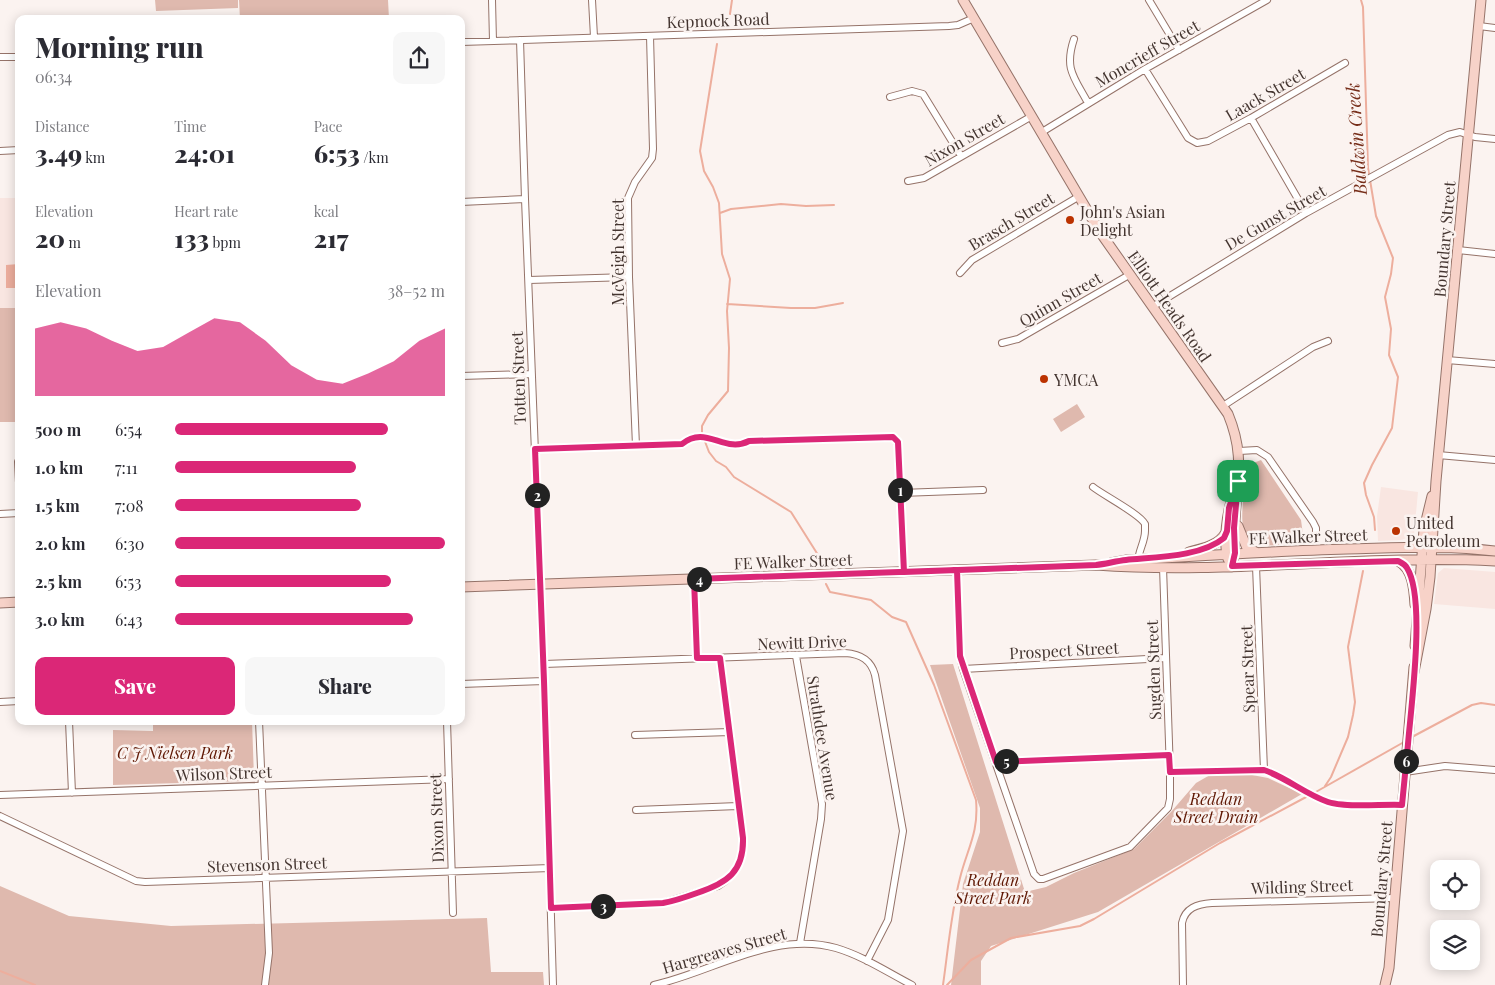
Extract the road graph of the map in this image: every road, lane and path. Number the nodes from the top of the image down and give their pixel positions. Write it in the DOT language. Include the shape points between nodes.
graph roads {
  1 [pos="492,0"];
  2 [pos="592,0"];
  3 [pos="963,0"];
  4 [pos="1148,0"];
  5 [pos="1267,0"];
  6 [pos="1481,0"];
  7 [pos="974,18"];
  8 [pos="1479,26"];
  9 [pos="1495,28"];
  10 [pos="650,36"];
  11 [pos="594,37"];
  12 [pos="1074,39"];
  13 [pos="520,40"];
  14 [pos="493,41"];
  15 [pos="465,42"];
  16 [pos="1179,50"];
  17 [pos="0,57"];
  18 [pos="15,57"];
  19 [pos="1345,63"];
  20 [pos="1145,69"];
  21 [pos="890,97"];
  22 [pos="1088,103"];
  23 [pos="1032,116"];
  24 [pos="1251,118"];
  25 [pos="1042,132"];
  26 [pos="1468,135"];
  27 [pos="1495,139"];
  28 [pos="15,150"];
  29 [pos="0,151"];
  30 [pos="961,156"];
  31 [pos="908,182"];
  32 [pos="1078,197"];
  33 [pos="525,199"];
  34 [pos="465,202"];
  35 [pos="1306,213"];
  36 [pos="1458,250"];
  37 [pos="1495,254"];
  38 [pos="960,273"];
  39 [pos="1129,275"];
  40 [pos="629,277"];
  41 [pos="529,280"];
  42 [pos="1152,306"];
  43 [pos="1328,342"];
  44 [pos="1002,343"];
  45 [pos="1447,360"];
  46 [pos="1495,364"];
  47 [pos="532,374"];
  48 [pos="465,376"];
  49 [pos="1224,406"];
  50 [pos="636,446"];
  51 [pos="535,449"];
  52 [pos="1239,451"];
  53 [pos="1438,455"];
  54 [pos="1495,460"];
  55 [pos="1238,481"];
  56 [pos="1093,487"];
  57 [pos="983,490"];
  58 [pos="900,493"];
  59 [pos="1235,511"];
  60 [pos="15,513"];
  61 [pos="0,514"];
  62 [pos="1227,531"];
  63 [pos="1316,534"];
  64 [pos="1427,547"];
  65 [pos="1495,551"];
  66 [pos="1256,552"];
  67 [pos="1231,554"];
  68 [pos="1154,558"];
  69 [pos="1427,560"];
  70 [pos="1398,561"];
  71 [pos="1495,561"];
  72 [pos="1138,563"];
  73 [pos="1232,566"];
  74 [pos="1256,566"];
  75 [pos="1163,567"];
  76 [pos="957,570"];
  77 [pos="904,572"];
  78 [pos="694,579"];
  79 [pos="540,584"];
  80 [pos="465,587"];
  81 [pos="15,602"];
  82 [pos="0,603"];
  83 [pos="1417,625"];
  84 [pos="796,656"];
  85 [pos="697,658"];
  86 [pos="720,658"];
  87 [pos="1166,658"];
  88 [pos="544,664"];
  89 [pos="963,669"];
  90 [pos="1414,672"];
  91 [pos="544,681"];
  92 [pos="465,684"];
  93 [pos="15,701"];
  94 [pos="0,702"];
  95 [pos="69,725"];
  96 [pos="259,725"];
  97 [pos="447,725"];
  98 [pos="730,732"];
  99 [pos="635,735"];
  100 [pos="1169,755"];
  101 [pos="996,762"];
  102 [pos="1264,770"];
  103 [pos="1495,770"];
  104 [pos="1170,772"];
  105 [pos="1405,772"];
  106 [pos="448,779"];
  107 [pos="262,785"];
  108 [pos="72,793"];
  109 [pos="0,795"];
  110 [pos="1402,805"];
  111 [pos="738,806"];
  112 [pos="636,810"];
  113 [pos="0,816"];
  114 [pos="550,868"];
  115 [pos="452,871"];
  116 [pos="265,878"];
  117 [pos="1394,898"];
  118 [pos="551,908"];
  119 [pos="453,913"];
  120 [pos="800,943"];
  121 [pos="867,961"];
  122 [pos="1386,984"];
  123 [pos="265,985"];
  124 [pos="552,985"];
  125 [pos="654,985"];
  126 [pos="912,985"];
  127 [pos="1183,985"];
  1 -- 14 [label="street"];
  2 -- 11 [label="street"];
  3 -- 7 [label="street, Elliott Heads Road"];
  4 -- 16 [label="street"];
  5 -- 16 [label="street, Moncrieff Street"];
  6 -- 8 [label="street, Boundary Street"];
  7 -- 10 [label="street, Kepnock Road" via="949,26"];
  7 -- 23 [label="street, Elliott Heads Road"];
  8 -- 9 [label="street"];
  8 -- 26 [label="street, Boundary Street"];
  10 -- 11 [label="street, Kepnock Road"];
  10 -- 40 [label="street, McVeigh Street" via="653,150 651,160 628,198"];
  11 -- 13 [label="street, Kepnock Road"];
  12 -- 22 [label="street" via="1068,62"];
  13 -- 14 [label="street, Kepnock Road"];
  13 -- 33 [label="street, Totten Street"];
  14 -- 15 [label="street, Kepnock Road"];
  16 -- 20 [label="street, Moncrieff Street"];
  17 -- 18 [label="street"];
  19 -- 24 [label="street, Laack Street"];
  20 -- 22 [label="street, Moncrieff Street"];
  20 -- 24 [label="street, Laack Street" via="1188,138 1197,143 1208,141"];
  21 -- 30 [label="street" via="912,91 923,94"];
  22 -- 25 [label="street, Moncrieff Street"];
  23 -- 25 [label="street, Elliott Heads Road"];
  23 -- 30 [label="street, Nixon Street"];
  24 -- 35 [label="street"];
  25 -- 32 [label="street, Elliott Heads Road"];
  26 -- 27 [label="street, De Gunst Street"];
  26 -- 35 [label="street, De Gunst Street" via="1452,133"];
  26 -- 36 [label="street, Boundary Street"];
  28 -- 29 [label="street"];
  30 -- 31 [label="street, Nixon Street" via="924,178"];
  32 -- 38 [label="street, Brasch Street" via="972,260"];
  32 -- 39 [label="street, Elliott Heads Road"];
  33 -- 34 [label="street"];
  33 -- 41 [label="street, Totten Street"];
  35 -- 42 [label="street, De Gunst Street"];
  36 -- 37 [label="street"];
  36 -- 45 [label="street, Boundary Street"];
  39 -- 42 [label="street, Elliott Heads Road"];
  39 -- 44 [label="street, Quinn Street" via="1018,339"];
  40 -- 41 [label="street"];
  40 -- 50 [label="street, McVeigh Street"];
  41 -- 47 [label="street, Totten Street"];
  42 -- 49 [label="street, Elliott Heads Road"];
  43 -- 49 [label="street" via="1313,347"];
  45 -- 46 [label="street"];
  45 -- 53 [label="street, Boundary Street"];
  47 -- 48 [label="street"];
  47 -- 51 [label="street, Totten Street"];
  49 -- 52 [label="street, Elliott Heads Road" via="1235,431"];
  50 -- 51 [label="street"];
  50 -- 58 [label="street" via="682,444 694,436 740,445 749,441 890,436 898,442"];
  51 -- 79 [label="street, Totten Street"];
  52 -- 55 [label="street, Elliott Heads Road"];
  52 -- 63 [label="street" via="1257,450 1268,457 1313,522"];
  53 -- 54 [label="street"];
  53 -- 64 [label="street, Boundary Street"];
  55 -- 59 [label="street, Elliott Heads Road"];
  55 -- 62 [label="street, Elliott Heads Road" via="1229,508"];
  56 -- 72 [label="street" via="1145,524 1146,534"];
  57 -- 58 [label="street"];
  58 -- 77 [label="street"];
  59 -- 66 [label="street" via="1244,544"];
  59 -- 67 [label="street, Elliott Heads Road"];
  60 -- 61 [label="street"];
  62 -- 67 [label="street, Elliott Heads Road"];
  62 -- 68 [label="street" via="1221,540 1206,547"];
  64 -- 65 [label="street, FE Walker Street"];
  64 -- 66 [label="street, FE Walker Street"];
  64 -- 69 [label="street, Boundary Street"];
  66 -- 67 [label="street, FE Walker Street"];
  67 -- 68 [label="street, FE Walker Street"];
  67 -- 73 [label="street, Elliott Heads Road"];
  68 -- 72 [label="street, FE Walker Street"];
  69 -- 70 [label="street, FE Walker Street"];
  69 -- 71 [label="street, FE Walker Street"];
  69 -- 83 [label="street, Boundary Street"];
  69 -- 90 [label="street, Boundary Street" via="1426,609"];
  70 -- 74 [label="street, FE Walker Street"];
  70 -- 83 [label="street" via="1406,566 1410,575"];
  72 -- 75 [label="street, FE Walker Street"];
  72 -- 76 [label="street, FE Walker Street"];
  73 -- 74 [label="street, FE Walker Street"];
  73 -- 75 [label="street, FE Walker Street"];
  74 -- 102 [label="street, Spear Street"];
  75 -- 87 [label="street, Sugden Street"];
  76 -- 77 [label="street, FE Walker Street"];
  76 -- 89 [label="street"];
  77 -- 78 [label="street, FE Walker Street"];
  78 -- 79 [label="street, FE Walker Street"];
  78 -- 85 [label="street"];
  79 -- 80 [label="street, FE Walker Street"];
  79 -- 88 [label="street, Totten Street"];
  81 -- 82 [label="street"];
  83 -- 90 [label="street, Boundary Street"];
  84 -- 86 [label="street, Newitt Drive"];
  84 -- 120 [label="street, Strathdee Avenue" via="822,804"];
  84 -- 121 [label="street, Newitt Drive" via="853,654 865,658 875,675 903,831 888,920"];
  85 -- 86 [label="street, Newitt Drive"];
  85 -- 88 [label="street, Newitt Drive"];
  86 -- 98 [label="street"];
  87 -- 89 [label="street, Prospect Street"];
  87 -- 100 [label="street, Sugden Street"];
  88 -- 91 [label="street, Totten Street"];
  89 -- 101 [label="street"];
  90 -- 105 [label="street, Boundary Street"];
  91 -- 92 [label="street"];
  91 -- 114 [label="street, Totten Street"];
  93 -- 94 [label="street"];
  95 -- 108 [label="street"];
  96 -- 107 [label="street"];
  97 -- 106 [label="street, Dixon Street"];
  98 -- 99 [label="street"];
  98 -- 111 [label="street"];
  100 -- 101 [label="street"];
  100 -- 104 [label="street, Sugden Street"];
  101 -- 104 [label="street, Sugden Street" via="1034,874 1043,880 1134,844 1168,808"];
  102 -- 104 [label="street"];
  102 -- 110 [label="street" via="1335,804"];
  103 -- 105 [label="street" via="1445,766"];
  105 -- 110 [label="street, Boundary Street"];
  106 -- 107 [label="street, Wilson Street"];
  106 -- 115 [label="street, Dixon Street"];
  107 -- 108 [label="street, Wilson Street"];
  107 -- 116 [label="street"];
  108 -- 109 [label="street, Wilson Street"];
  110 -- 117 [label="street, Boundary Street"];
  111 -- 112 [label="street"];
  111 -- 118 [label="street" via="743,838 741,858 731,876 718,886 663,903"];
  113 -- 116 [label="street, Stevenson Street" via="141,882"];
  114 -- 115 [label="street, Stevenson Street"];
  114 -- 118 [label="street, Totten Street"];
  115 -- 116 [label="street, Stevenson Street"];
  115 -- 119 [label="street, Dixon Street"];
  116 -- 123 [label="street" via="269,952"];
  117 -- 122 [label="street, Boundary Street"];
  117 -- 127 [label="street, Wilding Street" via="1212,903 1192,907 1184,914 1181,929"];
  118 -- 124 [label="street, Totten Street"];
  120 -- 121 [label="street, Hargreaves Street" via="835,947"];
  120 -- 125 [label="street, Hargreaves Street" via="774,946"];
  121 -- 126 [label="street, Hargreaves Street"];
}
